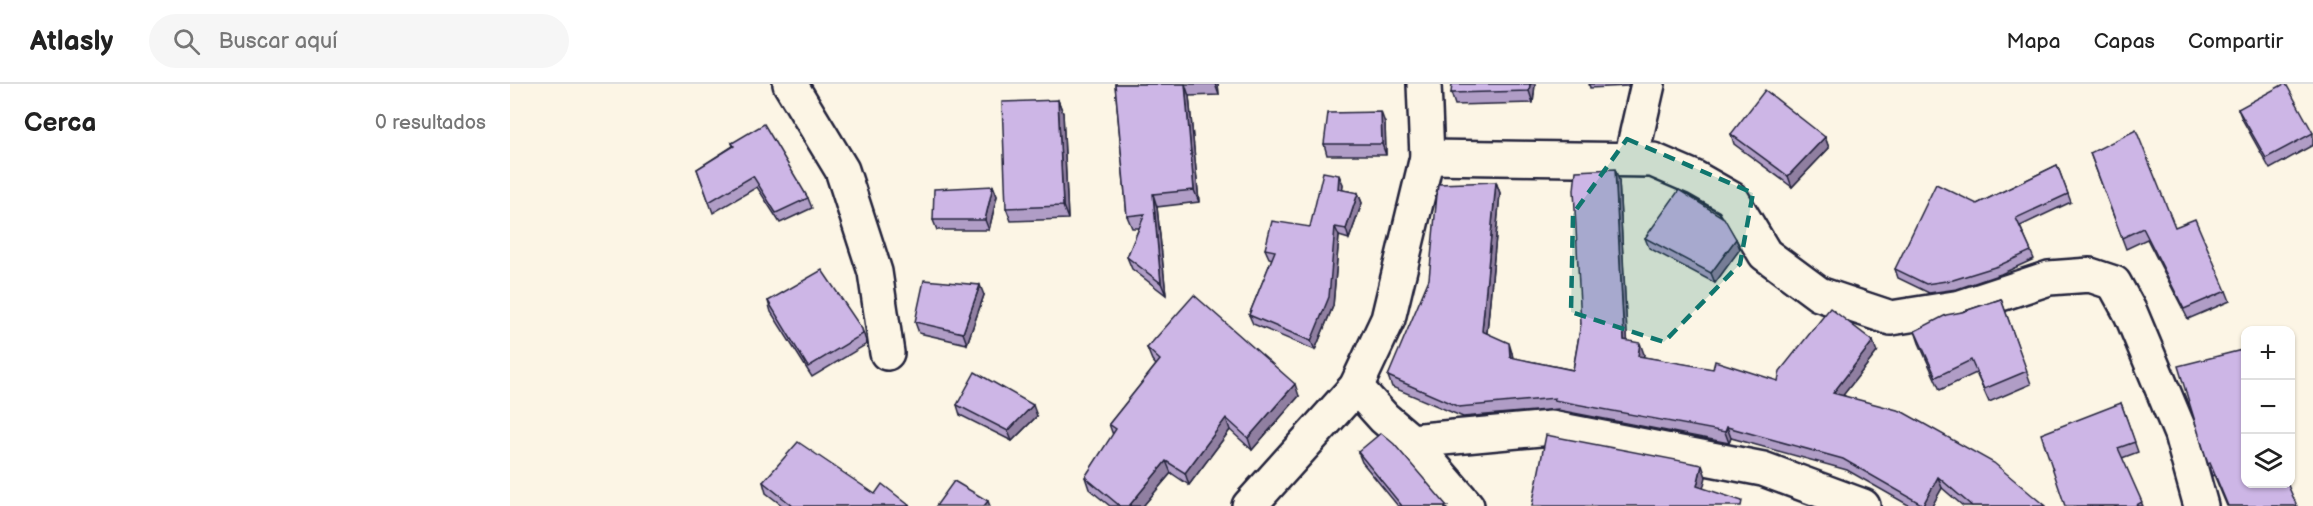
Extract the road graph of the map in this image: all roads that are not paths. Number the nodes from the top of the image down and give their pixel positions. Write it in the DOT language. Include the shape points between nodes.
graph roads {
  1 [pos="790,84"];
  2 [pos="1424,84"];
  3 [pos="1648,84"];
  4 [pos="1427,157"];
  5 [pos="1631,159"];
  6 [pos="887,354"];
  7 [pos="1356,387"];
  8 [pos="1411,441"];
  9 [pos="1249,506"];
  10 [pos="1467,506"];
  11 [pos="1863,506"];
  12 [pos="2201,506"];
  1 -- 6 [label="street" via="842,170 875,272"];
  2 -- 4 [label="street"];
  3 -- 5 [label="street"];
  4 -- 5 [label="street"];
  4 -- 7 [label="street" via="1388,319"];
  5 -- 12 [label="street" via="1653,160 1732,199 1766,254 1819,294 1891,318 1961,307 2049,278 2090,275 2114,283 2181,434"];
  7 -- 8 [label="street"];
  7 -- 9 [label="street"];
  8 -- 10 [label="street"];
  8 -- 11 [label="street" via="1551,428 1763,469"];
}
